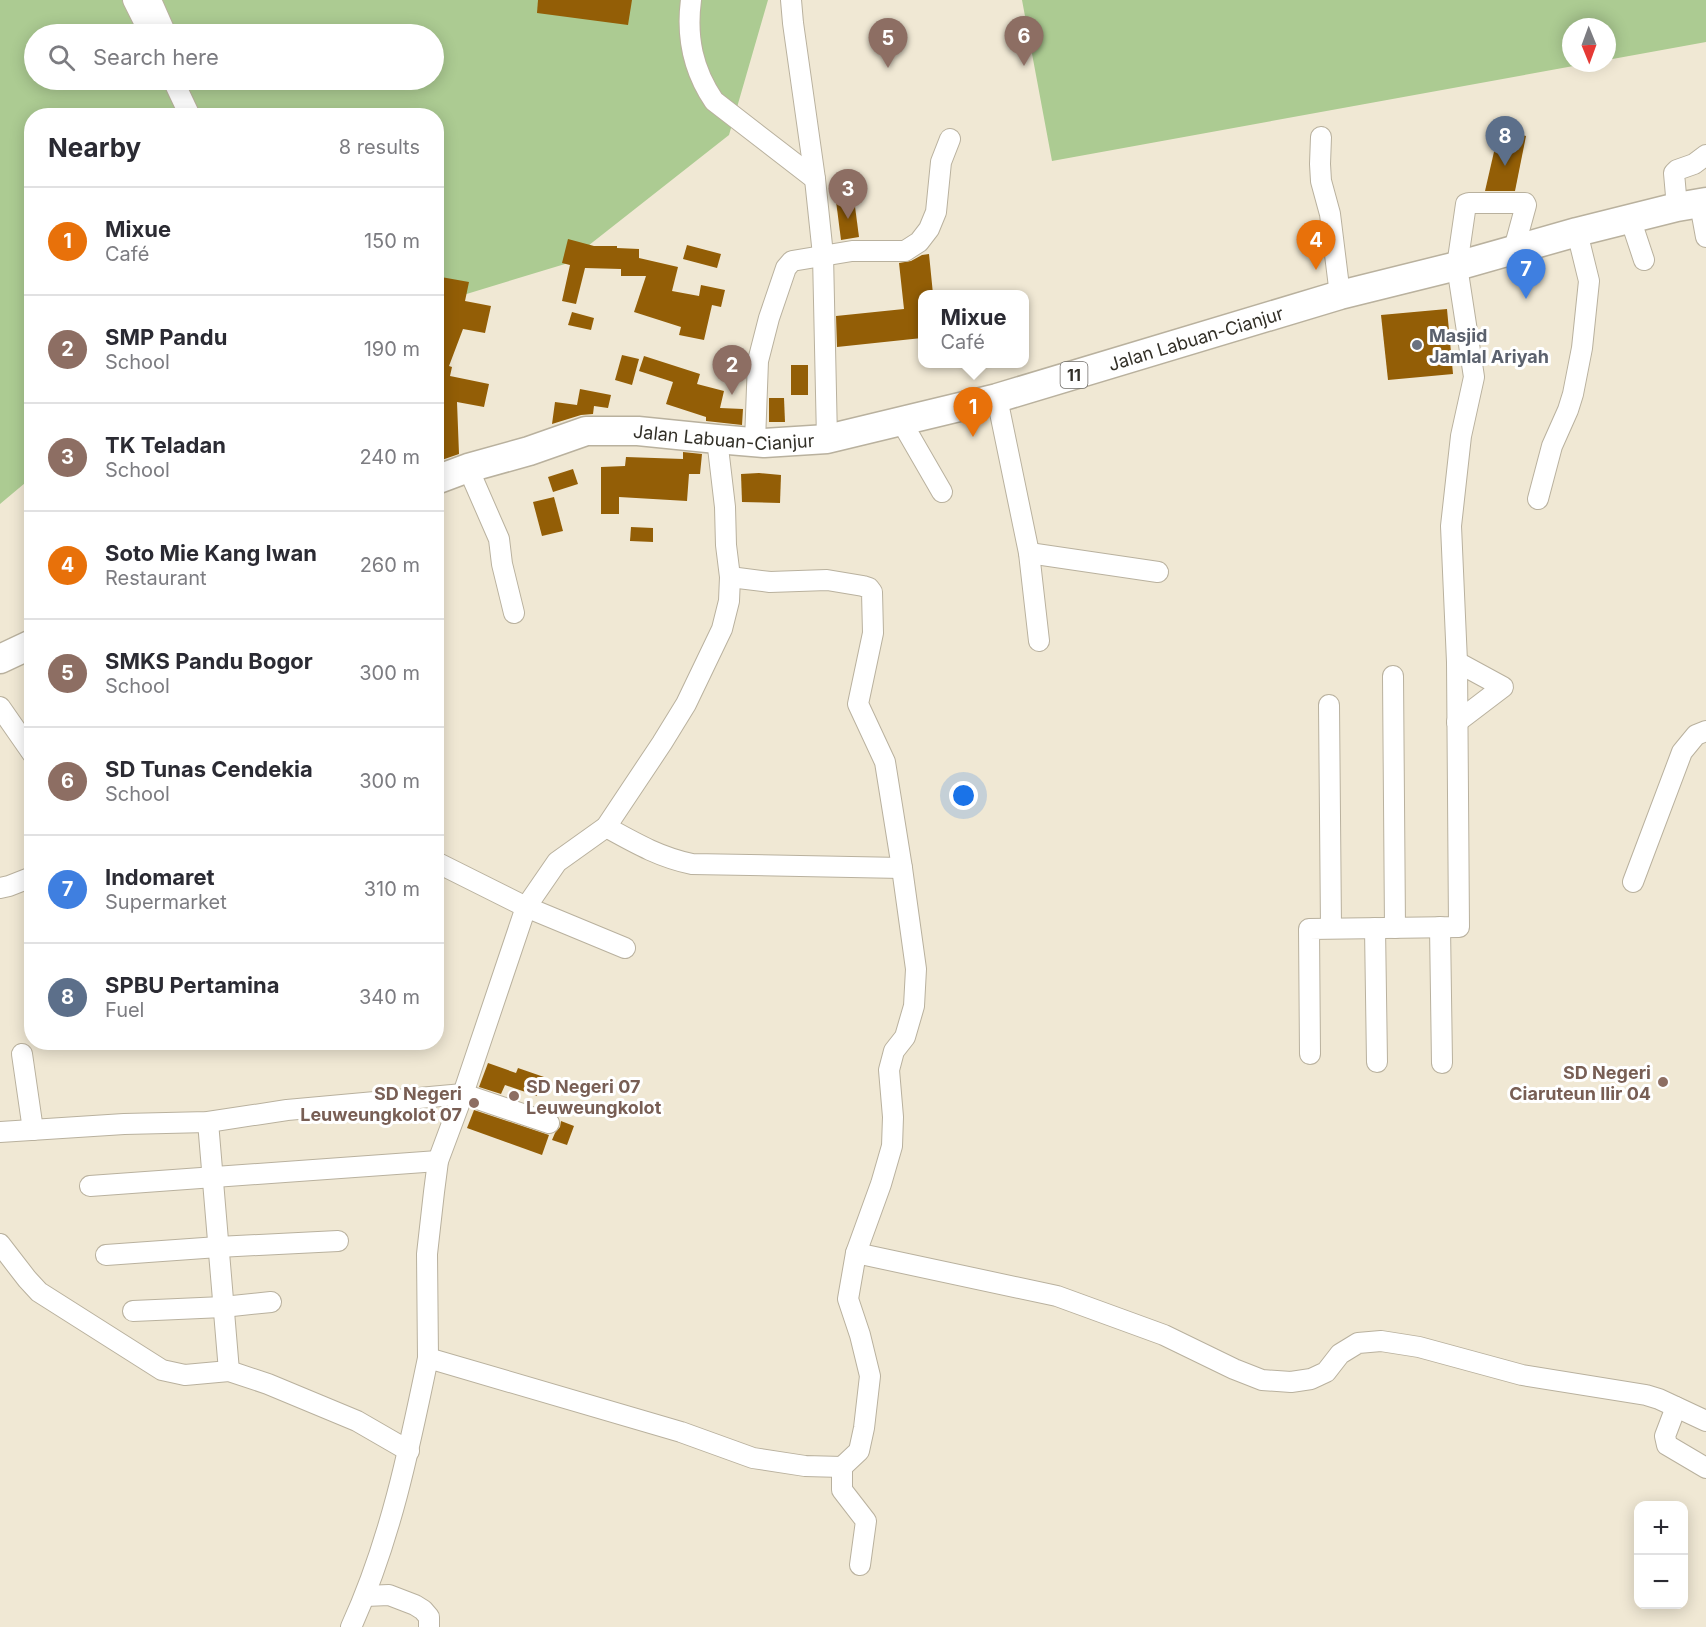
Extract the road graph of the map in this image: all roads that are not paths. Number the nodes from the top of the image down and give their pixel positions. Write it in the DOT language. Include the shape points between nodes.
graph roads {
  1 [pos="133,0"];
  2 [pos="151,0"];
  3 [pos="691,0"];
  4 [pos="791,0"];
  5 [pos="145,24"];
  6 [pos="162,24"];
  7 [pos="177,90"];
  8 [pos="191,90"];
  9 [pos="186,108"];
  10 [pos="199,108"];
  11 [pos="1321,137"];
  12 [pos="951,139"];
  13 [pos="1706,155"];
  14 [pos="815,179"];
  15 [pos="1694,204"];
  16 [pos="1630,218"];
  17 [pos="1577,232"];
  18 [pos="1706,237"];
  19 [pos="1514,249"];
  20 [pos="823,255"];
  21 [pos="1644,260"];
  22 [pos="1457,266"];
  23 [pos="1340,295"];
  24 [pos="997,398"];
  25 [pos="901,421"];
  26 [pos="827,439"];
  27 [pos="717,440"];
  28 [pos="755,441"];
  29 [pos="468,468"];
  30 [pos="444,477"];
  31 [pos="942,492"];
  32 [pos="1538,500"];
  33 [pos="1029,553"];
  34 [pos="1158,572"];
  35 [pos="730,577"];
  36 [pos="514,613"];
  37 [pos="1039,641"];
  38 [pos="24,648"];
  39 [pos="0,659"];
  40 [pos="1456,662"];
  41 [pos="1393,676"];
  42 [pos="1329,705"];
  43 [pos="0,707"];
  44 [pos="1457,722"];
  45 [pos="1706,731"];
  46 [pos="24,742"];
  47 [pos="606,827"];
  48 [pos="444,866"];
  49 [pos="902,868"];
  50 [pos="24,880"];
  51 [pos="1633,882"];
  52 [pos="0,888"];
  53 [pos="526,907"];
  54 [pos="1440,927"];
  55 [pos="1331,928"];
  56 [pos="1375,928"];
  57 [pos="1395,928"];
  58 [pos="624,948"];
  59 [pos="22,1054"];
  60 [pos="1310,1054"];
  61 [pos="1377,1062"];
  62 [pos="1442,1063"];
  63 [pos="463,1094"];
  64 [pos="208,1122"];
  65 [pos="549,1123"];
  66 [pos="33,1130"];
  67 [pos="0,1132"];
  68 [pos="438,1161"];
  69 [pos="212,1177"];
  70 [pos="90,1186"];
  71 [pos="339,1241"];
  72 [pos="0,1244"];
  73 [pos="218,1247"];
  74 [pos="856,1253"];
  75 [pos="106,1255"];
  76 [pos="271,1302"];
  77 [pos="223,1307"];
  78 [pos="133,1311"];
  79 [pos="428,1358"];
  80 [pos="229,1371"];
  81 [pos="1676,1407"];
  82 [pos="1706,1421"];
  83 [pos="409,1451"];
  84 [pos="842,1467"];
  85 [pos="1706,1468"];
  86 [pos="860,1565"];
  87 [pos="366,1596"];
  88 [pos="351,1627"];
  89 [pos="429,1627"];
  1 -- 5 [label="street"];
  2 -- 6 [label="street"];
  3 -- 14 [label="street" via="689,37 704,87 714,101"];
  4 -- 14 [label="street"];
  7 -- 9 [label="street"];
  8 -- 10 [label="street"];
  11 -- 23 [label="street" via="1321,181 1330,214"];
  12 -- 20 [label="street" via="941,162 936,212 919,242 905,251 852,250"];
  13 -- 15 [label="street" via="1674,174"];
  14 -- 20 [label="street"];
  15 -- 16 [label="highway, Jalan Labuan-Cianjur / 11"];
  15 -- 18 [label="street"];
  16 -- 17 [label="highway, Jalan Labuan-Cianjur / 11"];
  16 -- 21 [label="street"];
  17 -- 19 [label="highway, Jalan Labuan-Cianjur / 11"];
  17 -- 32 [label="street" via="1588,281 1582,348 1573,394 1552,446"];
  19 -- 22 [label="highway, Jalan Labuan-Cianjur / 11"];
  19 -- 22 [label="street" via="1525,203 1469,203"];
  20 -- 26 [label="street"];
  20 -- 28 [label="street" via="792,261 786,268 758,361"];
  22 -- 23 [label="highway, Jalan Labuan-Cianjur / 11"];
  22 -- 40 [label="street" via="1474,377 1461,436 1451,526"];
  23 -- 24 [label="highway, Jalan Labuan-Cianjur / 11"];
  24 -- 25 [label="highway, Jalan Labuan-Cianjur / 11"];
  24 -- 33 [label="street"];
  25 -- 26 [label="highway, Jalan Labuan-Cianjur / 11"];
  25 -- 31 [label="street"];
  26 -- 28 [label="highway, Jalan Labuan-Cianjur / 11"];
  27 -- 28 [label="highway, Jalan Labuan-Cianjur / 11"];
  27 -- 29 [label="highway, Jalan Labuan-Cianjur / 11" via="638,430 586,431"];
  27 -- 35 [label="street"];
  29 -- 30 [label="highway, Jalan Labuan-Cianjur / 11"];
  29 -- 36 [label="street" via="499,540"];
  33 -- 34 [label="street"];
  33 -- 37 [label="street"];
  35 -- 47 [label="street" via="723,629 687,704"];
  35 -- 49 [label="street" via="770,582 827,580 863,586 872,592 873,633 858,704 885,762"];
  38 -- 39 [label="highway"];
  40 -- 44 [label="street"];
  40 -- 44 [label="street" via="1503,687"];
  41 -- 57 [label="street"];
  42 -- 55 [label="street"];
  43 -- 46 [label="street"];
  44 -- 54 [label="street" via="1459,927"];
  45 -- 51 [label="street" via="1696,735 1682,752"];
  47 -- 49 [label="street" via="648,850 692,864"];
  47 -- 53 [label="street" via="557,862"];
  48 -- 53 [label="street"];
  49 -- 74 [label="street" via="915,969 914,1006 889,1070 892,1146"];
  50 -- 52 [label="street"];
  53 -- 58 [label="street"];
  53 -- 63 [label="street"];
  54 -- 57 [label="street"];
  54 -- 62 [label="street"];
  55 -- 56 [label="street"];
  55 -- 60 [label="street" via="1309,929"];
  56 -- 57 [label="street"];
  56 -- 61 [label="street"];
  59 -- 66 [label="street"];
  63 -- 64 [label="street" via="287,1110"];
  63 -- 65 [label="street"];
  63 -- 68 [label="street"];
  64 -- 66 [label="street"];
  64 -- 69 [label="street"];
  66 -- 67 [label="street"];
  68 -- 69 [label="street"];
  68 -- 79 [label="street" via="427,1254"];
  69 -- 70 [label="street"];
  69 -- 73 [label="street"];
  71 -- 73 [label="street"];
  72 -- 80 [label="street" via="39,1292 162,1370 184,1375"];
  73 -- 75 [label="street"];
  73 -- 77 [label="street"];
  74 -- 81 [label="street" via="1057,1296 1164,1335 1263,1380 1311,1379 1326,1372 1340,1354 1358,1343 1381,1341 1419,1347 1522,1375 1646,1395"];
  74 -- 84 [label="street" via="848,1299 870,1376 859,1451"];
  76 -- 77 [label="street"];
  77 -- 78 [label="street"];
  77 -- 80 [label="street"];
  79 -- 83 [label="street"];
  79 -- 84 [label="street" via="681,1432 753,1458"];
  80 -- 83 [label="street" via="357,1421"];
  81 -- 82 [label="street"];
  81 -- 85 [label="street" via="1665,1436 1667,1445"];
  83 -- 87 [label="street"];
  84 -- 86 [label="street" via="842,1490 866,1521"];
  87 -- 88 [label="street"];
  87 -- 89 [label="street" via="389,1595 415,1605 429,1617"];
}
